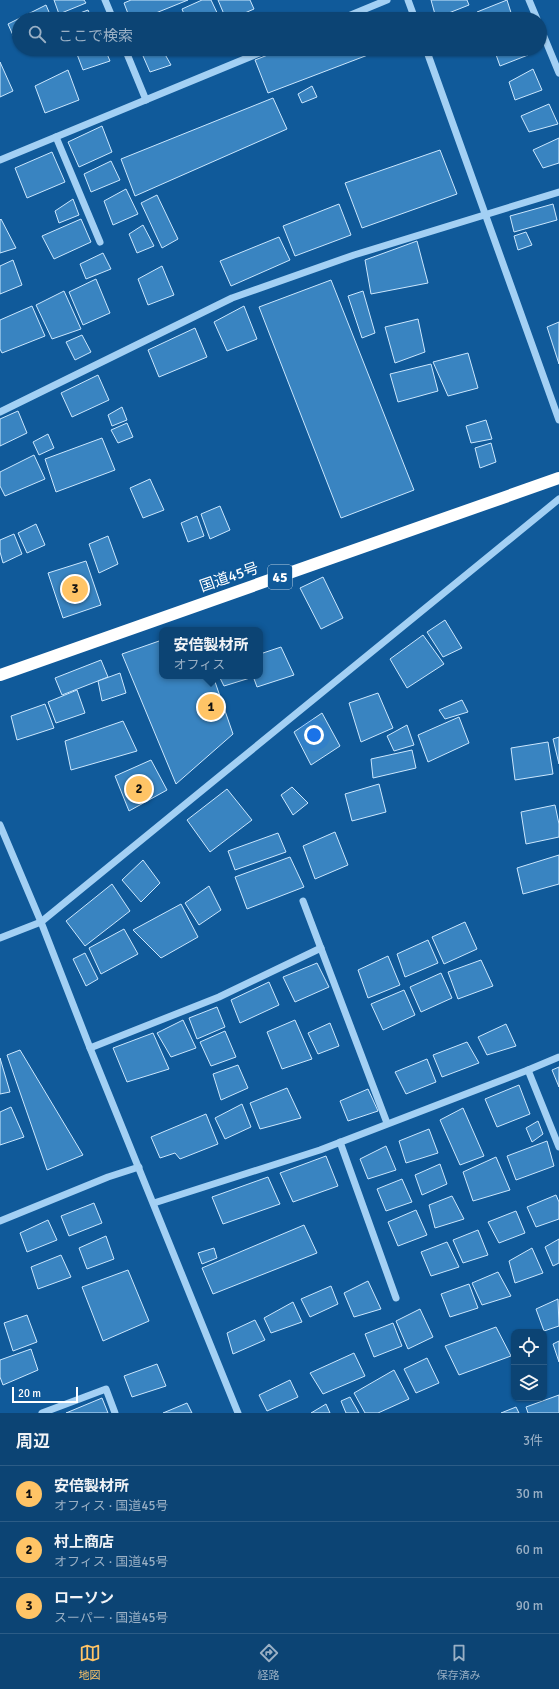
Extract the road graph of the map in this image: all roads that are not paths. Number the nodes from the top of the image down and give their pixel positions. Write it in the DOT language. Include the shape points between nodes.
graph roads {
  1 [pos="105,0"];
  2 [pos="387,0"];
  3 [pos="408,0"];
  4 [pos="529,0"];
  5 [pos="110,12"];
  6 [pos="359,12"];
  7 [pos="412,12"];
  8 [pos="534,12"];
  9 [pos="547,44"];
  10 [pos="128,56"];
  11 [pos="252,56"];
  12 [pos="429,56"];
  13 [pos="559,73"];
  14 [pos="146,100"];
  15 [pos="56,137"];
  16 [pos="0,160"];
  17 [pos="559,192"];
  18 [pos="486,213"];
  19 [pos="100,242"];
  20 [pos="0,412"];
  21 [pos="559,420"];
  22 [pos="559,478"];
  23 [pos="559,499"];
  24 [pos="0,675"];
  25 [pos="0,825"];
  26 [pos="303,901"];
  27 [pos="41,922"];
  28 [pos="0,938"];
  29 [pos="321,948"];
  30 [pos="90,1048"];
  31 [pos="559,1057"];
  32 [pos="528,1070"];
  33 [pos="387,1123"];
  34 [pos="340,1142"];
  35 [pos="559,1147"];
  36 [pos="140,1167"];
  37 [pos="154,1203"];
  38 [pos="0,1221"];
  39 [pos="396,1298"];
  40 [pos="42,1413"];
  41 [pos="115,1413"];
  42 [pos="238,1413"];
  1 -- 5 [label="street"];
  2 -- 6 [label="street"];
  3 -- 7 [label="street"];
  4 -- 8 [label="street"];
  9 -- 13 [label="street"];
  10 -- 14 [label="street"];
  11 -- 14 [label="street"];
  12 -- 18 [label="street"];
  14 -- 15 [label="street"];
  15 -- 16 [label="street"];
  15 -- 19 [label="street"];
  17 -- 18 [label="street"];
  18 -- 20 [label="street" via="354,255 232,298"];
  18 -- 21 [label="street"];
  22 -- 24 [label="highway, 国道45号 / 45"];
  23 -- 27 [label="street"];
  25 -- 27 [label="street"];
  26 -- 29 [label="street"];
  27 -- 28 [label="street"];
  27 -- 30 [label="street"];
  29 -- 30 [label="street" via="219,997"];
  29 -- 33 [label="street"];
  30 -- 36 [label="street"];
  31 -- 32 [label="street"];
  32 -- 33 [label="street"];
  32 -- 35 [label="street"];
  33 -- 34 [label="street"];
  34 -- 37 [label="street"];
  34 -- 39 [label="street"];
  36 -- 37 [label="street"];
  36 -- 38 [label="street" via="108,1177"];
  37 -- 42 [label="street"];
  40 -- 41 [label="street" via="106,1389"];
}
